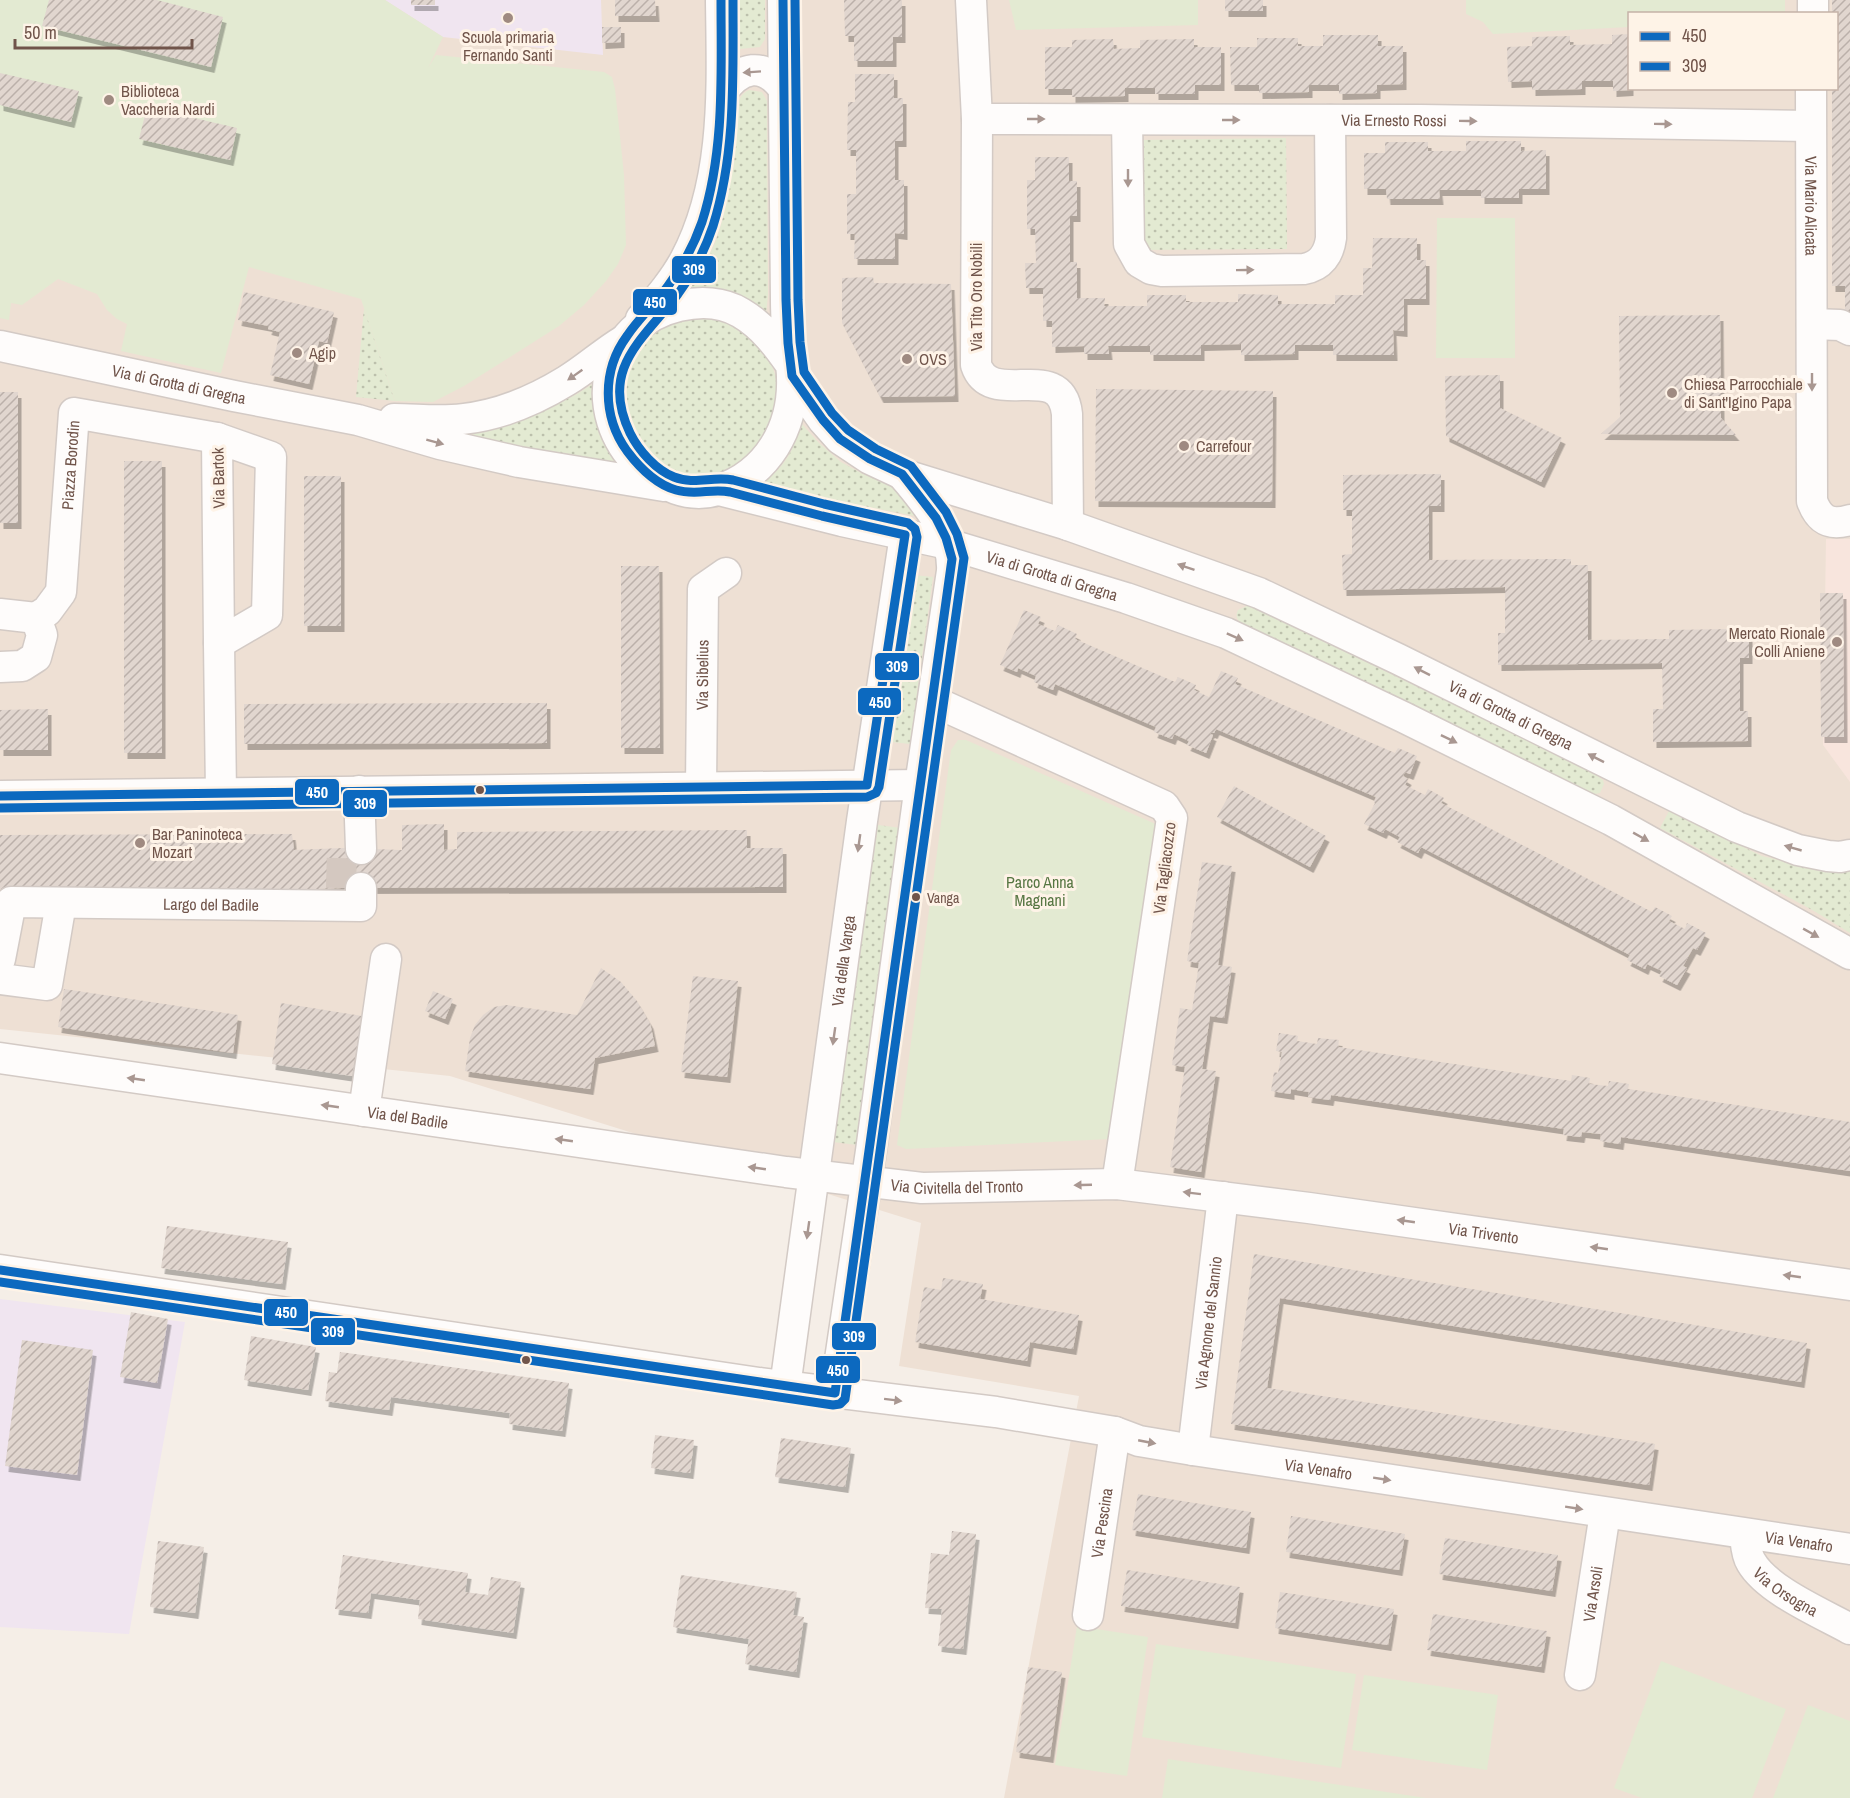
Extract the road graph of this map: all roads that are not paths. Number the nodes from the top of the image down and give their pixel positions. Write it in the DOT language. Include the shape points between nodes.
graph roads {
  1 [pos="721,0"];
  2 [pos="783,0"];
  3 [pos="971,0"];
  4 [pos="784,89"];
  5 [pos="1811,90"];
  6 [pos="722,92"];
  7 [pos="977,119"];
  8 [pos="1127,120"];
  9 [pos="1330,120"];
  10 [pos="1810,126"];
  11 [pos="1812,324"];
  12 [pos="1850,330"];
  13 [pos="627,336"];
  14 [pos="0,345"];
  15 [pos="792,371"];
  16 [pos="358,420"];
  17 [pos="217,438"];
  18 [pos="902,474"];
  19 [pos="667,487"];
  20 [pos="719,490"];
  21 [pos="1850,520"];
  22 [pos="1068,525"];
  23 [pos="904,535"];
  24 [pos="948,544"];
  25 [pos="726,573"];
  26 [pos="1224,582"];
  27 [pos="0,614"];
  28 [pos="36,618"];
  29 [pos="1205,626"];
  30 [pos="219,643"];
  31 [pos="0,667"];
  32 [pos="933,700"];
  33 [pos="1633,777"];
  34 [pos="867,785"];
  35 [pos="920,785"];
  36 [pos="700,787"];
  37 [pos="351,792"];
  38 [pos="221,794"];
  39 [pos="0,796"];
  40 [pos="1611,820"];
  41 [pos="351,848"];
  42 [pos="1850,855"];
  43 [pos="351,897"];
  44 [pos="61,903"];
  45 [pos="1850,954"];
  46 [pos="0,959"];
  47 [pos="386,959"];
  48 [pos="0,979"];
  49 [pos="0,1058"];
  50 [pos="364,1111"];
  51 [pos="815,1175"];
  52 [pos="866,1181"];
  53 [pos="1117,1184"];
  54 [pos="1223,1197"];
  55 [pos="0,1270"];
  56 [pos="1850,1285"];
  57 [pos="785,1387"];
  58 [pos="835,1393"];
  59 [pos="1115,1432"];
  60 [pos="1193,1450"];
  61 [pos="1605,1513"];
  62 [pos="1745,1535"];
  63 [pos="1850,1549"];
  64 [pos="1088,1616"];
  65 [pos="1850,1629"];
  66 [pos="1580,1675"];
  1 -- 6 [label="street"];
  2 -- 4 [label="street"];
  3 -- 7 [label="street, Via Tito Oro Nobili"];
  4 -- 6 [label="street, one-way" via="768,73 755,70 735,76"];
  4 -- 15 [label="street" via="786,300"];
  5 -- 10 [label="street, Via Mario Alicata"];
  6 -- 13 [label="street" via="715,165 702,221 675,276"];
  7 -- 8 [label="street, Via Ernesto Rossi, one-way"];
  7 -- 22 [label="street, Via Tito Oro Nobili" via="976,365 982,378 989,382 1041,385 1063,398"];
  8 -- 9 [label="street, Via Ernesto Rossi, one-way"];
  8 -- 9 [label="street, one-way" via="1129,244 1139,262 1162,271 1304,269 1322,261 1331,238"];
  9 -- 10 [label="street, Via Ernesto Rossi, one-way"];
  10 -- 11 [label="street, Via Mario Alicata"];
  11 -- 12 [label="street" via="1839,325"];
  11 -- 21 [label="street, Via Mario Alicata, one-way" via="1812,501 1818,516 1832,522"];
  13 -- 15 [label="street" via="667,309 696,303 719,305 740,312 764,330"];
  13 -- 16 [label="street, Via di Grotta di Gregna, one-way" via="553,388 494,413 464,419"];
  13 -- 19 [label="street" via="612,365 608,399 612,423 620,442 640,467"];
  14 -- 16 [label="street, Via di Grotta di Gregna"];
  15 -- 18 [label="street, Via di Grotta di Gregna" via="840,439"];
  15 -- 20 [label="street" via="786,421 772,453 748,476"];
  16 -- 19 [label="street, Via di Grotta di Gregna, one-way" via="519,462"];
  17 -- 28 [label="street, Piazza Borodin" via="74,413 61,592 47,611"];
  17 -- 30 [label="street, Via Bartok"];
  17 -- 30 [label="street, Via Bartok" via="271,457 267,615"];
  18 -- 22 [label="street, Via di Grotta di Gregna"];
  18 -- 24 [label="street" via="936,518"];
  19 -- 20 [label="street" via="696,493"];
  20 -- 23 [label="street, Via di Grotta di Gregna"];
  26 -- 22 [label="street, Via di Grotta di Gregna, one-way"];
  23 -- 24 [label="street, Via di Grotta di Gregna"];
  23 -- 34 [label="street, Via della Vanga"];
  24 -- 29 [label="street, Via di Grotta di Gregna"];
  24 -- 32 [label="street" via="952,571"];
  25 -- 36 [label="street, Via Sibelius" via="703,589"];
  26 -- 29 [label="street"];
  33 -- 26 [label="street, Via di Grotta di Gregna, one-way" via="1288,606"];
  27 -- 28 [label="street"];
  28 -- 31 [label="street" via="42,635 36,657 22,666"];
  29 -- 40 [label="street, Via di Grotta di Gregna, one-way" via="1362,697"];
  30 -- 38 [label="street, Via Bartok"];
  32 -- 35 [label="street"];
  32 -- 53 [label="street, Via Tagliacozzo" via="1164,806 1172,818"];
  33 -- 40 [label="street"];
  42 -- 33 [label="street, Via di Grotta di Gregna, one-way" via="1828,856 1779,844"];
  34 -- 35 [label="street"];
  34 -- 36 [label="street"];
  34 -- 51 [label="street, Via della Vanga, one-way"];
  35 -- 52 [label="street"];
  36 -- 37 [label="street"];
  37 -- 38 [label="street"];
  37 -- 41 [label="street"];
  38 -- 39 [label="street"];
  40 -- 45 [label="street, Via di Grotta di Gregna, one-way"];
  43 -- 44 [label="street, Largo del Badile"];
  44 -- 46 [label="street, Largo del Badile" via="10,902"];
  44 -- 48 [label="street" via="47,986"];
  47 -- 50 [label="street"];
  50 -- 49 [label="street, Via del Badile, one-way"];
  51 -- 50 [label="street, Via del Badile, one-way"];
  51 -- 52 [label="street, Via del Badile"];
  51 -- 57 [label="street, Via della Vanga, one-way"];
  53 -- 52 [label="street, Via Civitella del Tronto, one-way" via="922,1188"];
  52 -- 58 [label="street"];
  54 -- 53 [label="street, Via Trivento, one-way"];
  56 -- 54 [label="street, Via Trivento, one-way"];
  54 -- 60 [label="street, Via Agnone del Sannio"];
  55 -- 57 [label="street, Via Venafro"];
  57 -- 58 [label="street, Via Venafro"];
  58 -- 59 [label="street, Via Venafro, one-way" via="996,1412"];
  59 -- 60 [label="street, Via Venafro, one-way" via="1139,1441"];
  59 -- 64 [label="street, Via Pescina"];
  60 -- 61 [label="street, Via Venafro, one-way"];
  61 -- 62 [label="street, Via Venafro"];
  61 -- 66 [label="street, Via Arsoli"];
  62 -- 63 [label="street, Via Venafro"];
  62 -- 65 [label="street, Via Orsogna" via="1750,1560 1761,1576"];
}
